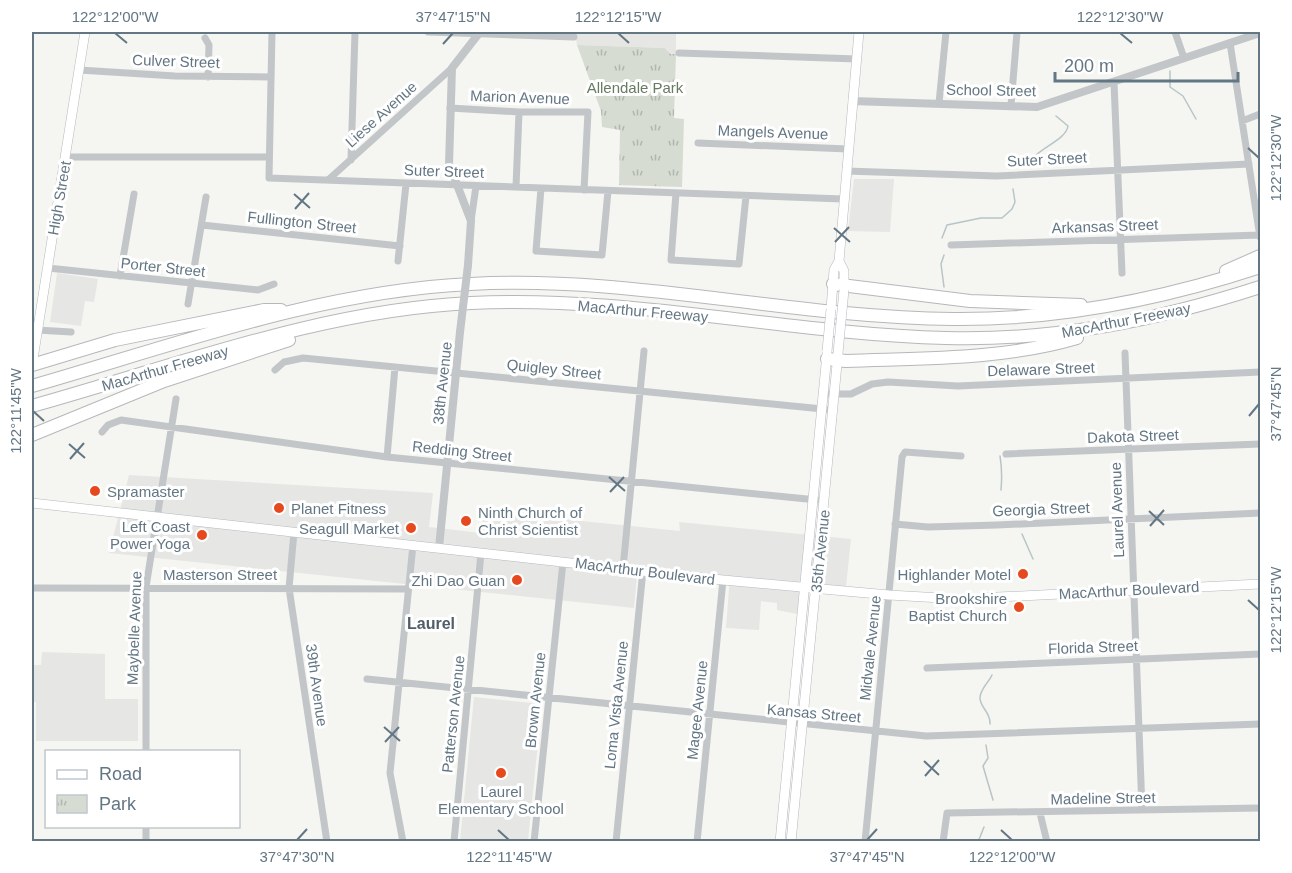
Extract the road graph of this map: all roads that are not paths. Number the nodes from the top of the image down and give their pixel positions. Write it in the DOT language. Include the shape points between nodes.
graph roads {
  1 [pos="85,32"];
  2 [pos="272,32"];
  3 [pos="355,32"];
  4 [pos="428,32"];
  5 [pos="859,32"];
  6 [pos="946,32"];
  7 [pos="1017,32"];
  8 [pos="1175,32"];
  9 [pos="480,33"];
  10 [pos="1260,33"];
  11 [pos="203,34"];
  12 [pos="1250,34"];
  13 [pos="574,37"];
  14 [pos="1230,44"];
  15 [pos="679,53"];
  16 [pos="1184,58"];
  17 [pos="856,59"];
  18 [pos="452,68"];
  19 [pos="79,70"];
  20 [pos="208,77"];
  21 [pos="271,77"];
  22 [pos="1114,83"];
  23 [pos="852,101"];
  24 [pos="939,103"];
  25 [pos="1011,105"];
  26 [pos="450,108"];
  27 [pos="519,112"];
  28 [pos="1260,114"];
  29 [pos="1242,121"];
  30 [pos="698,143"];
  31 [pos="848,149"];
  32 [pos="66,157"];
  33 [pos="268,157"];
  34 [pos="351,160"];
  35 [pos="1249,164"];
  36 [pos="1118,169"];
  37 [pos="846,171"];
  38 [pos="328,180"];
  39 [pos="405,184"];
  40 [pos="455,185"];
  41 [pos="476,186"];
  42 [pos="516,187"];
  43 [pos="541,188"];
  44 [pos="1257,189"];
  45 [pos="584,190"];
  46 [pos="608,191"];
  47 [pos="676,193"];
  48 [pos="134,194"];
  49 [pos="746,196"];
  50 [pos="206,197"];
  51 [pos="843,199"];
  52 [pos="471,221"];
  53 [pos="202,225"];
  54 [pos="1260,236"];
  55 [pos="1120,239"];
  56 [pos="951,245"];
  57 [pos="400,246"];
  58 [pos="1260,256"];
  59 [pos="398,261"];
  60 [pos="1247,267"];
  61 [pos="1260,267"];
  62 [pos="48,268"];
  63 [pos="1122,273"];
  64 [pos="120,276"];
  65 [pos="193,284"];
  66 [pos="274,284"];
  67 [pos="839,287"];
  68 [pos="1256,292"];
  69 [pos="188,304"];
  70 [pos="1115,306"];
  71 [pos="297,310"];
  72 [pos="353,318"];
  73 [pos="1118,325"];
  74 [pos="37,330"];
  75 [pos="71,332"];
  76 [pos="644,351"];
  77 [pos="1125,353"];
  78 [pos="832,356"];
  79 [pos="32,365"];
  80 [pos="394,367"];
  81 [pos="275,370"];
  82 [pos="1260,372"];
  83 [pos="456,373"];
  84 [pos="1126,380"];
  85 [pos="37,384"];
  86 [pos="640,391"];
  87 [pos="824,394"];
  88 [pos="835,395"];
  89 [pos="176,399"];
  90 [pos="35,405"];
  91 [pos="822,409"];
  92 [pos="833,410"];
  93 [pos="171,426"];
  94 [pos="102,432"];
  95 [pos="32,435"];
  96 [pos="1260,444"];
  97 [pos="1129,449"];
  98 [pos="1006,454"];
  99 [pos="961,456"];
  100 [pos="387,457"];
  101 [pos="448,463"];
  102 [pos="631,481"];
  103 [pos="814,500"];
  104 [pos="826,500"];
  105 [pos="32,503"];
  106 [pos="1260,513"];
  107 [pos="157,518"];
  108 [pos="1131,519"];
  109 [pos="895,524"];
  110 [pos="294,532"];
  111 [pos="413,545"];
  112 [pos="439,548"];
  113 [pos="481,553"];
  114 [pos="563,562"];
  115 [pos="623,568"];
  116 [pos="643,570"];
  117 [pos="723,580"];
  118 [pos="1260,584"];
  119 [pos="32,588"];
  120 [pos="146,588"];
  121 [pos="289,588"];
  122 [pos="806,588"];
  123 [pos="408,589"];
  124 [pos="816,589"];
  125 [pos="1134,589"];
  126 [pos="889,595"];
  127 [pos="1260,654"];
  128 [pos="1138,658"];
  129 [pos="927,668"];
  130 [pos="367,679"];
  131 [pos="400,682"];
  132 [pos="469,689"];
  133 [pos="549,698"];
  134 [pos="629,707"];
  135 [pos="710,716"];
  136 [pos="1260,724"];
  137 [pos="792,725"];
  138 [pos="803,726"];
  139 [pos="1139,729"];
  140 [pos="875,732"];
  141 [pos="146,750"];
  142 [pos="1260,808"];
  143 [pos="1142,810"];
  144 [pos="1040,813"];
  145 [pos="327,842"];
  146 [pos="403,842"];
  147 [pos="454,842"];
  148 [pos="534,842"];
  149 [pos="616,842"];
  150 [pos="697,842"];
  151 [pos="780,842"];
  152 [pos="791,842"];
  153 [pos="865,842"];
  154 [pos="943,842"];
  155 [pos="1047,842"];
  1 -- 19 [label="main road, High Street"];
  2 -- 21 [label="street"];
  3 -- 34 [label="street"];
  4 -- 9 [label="street"];
  5 -- 17 [label="main road, 35th Avenue"];
  6 -- 24 [label="street"];
  7 -- 25 [label="street"];
  8 -- 16 [label="street"];
  9 -- 13 [label="street"];
  9 -- 18 [label="street"];
  10 -- 12 [label="street, School Street"];
  11 -- 20 [label="street" via="209,45"];
  12 -- 14 [label="street, School Street"];
  14 -- 16 [label="street, School Street"];
  14 -- 29 [label="street"];
  15 -- 17 [label="street"];
  16 -- 22 [label="street, School Street"];
  17 -- 23 [label="main road, 35th Avenue"];
  18 -- 26 [label="street, 38th Avenue"];
  18 -- 34 [label="street, Liese Avenue"];
  19 -- 20 [label="street, Culver Street"];
  19 -- 32 [label="main road, High Street"];
  20 -- 21 [label="street, Culver Street"];
  21 -- 33 [label="street"];
  22 -- 25 [label="street, School Street" via="1037,106"];
  22 -- 36 [label="street"];
  23 -- 24 [label="street, School Street"];
  23 -- 31 [label="main road, 35th Avenue"];
  24 -- 25 [label="street, School Street"];
  26 -- 27 [label="street, Marion Avenue"];
  26 -- 40 [label="street, 38th Avenue" via="449,165"];
  27 -- 42 [label="street"];
  27 -- 45 [label="street, Marion Avenue" via="588,112"];
  28 -- 29 [label="street"];
  29 -- 35 [label="street"];
  30 -- 31 [label="street, Mangels Avenue"];
  31 -- 37 [label="main road, 35th Avenue"];
  32 -- 33 [label="street"];
  32 -- 62 [label="main road, High Street"];
  33 -- 38 [label="street, Suter Street" via="269,178"];
  34 -- 38 [label="street, Liese Avenue"];
  35 -- 36 [label="street, Suter Street"];
  35 -- 44 [label="street"];
  36 -- 37 [label="street, Suter Street" via="997,176"];
  36 -- 55 [label="street"];
  37 -- 51 [label="main road, 35th Avenue"];
  38 -- 39 [label="street, Suter Street"];
  39 -- 40 [label="street, Suter Street"];
  39 -- 57 [label="street"];
  40 -- 41 [label="street, Suter Street"];
  40 -- 52 [label="street, 38th Avenue"];
  41 -- 42 [label="street, Suter Street"];
  41 -- 52 [label="street, 38th Avenue"];
  42 -- 43 [label="street, Suter Street"];
  43 -- 45 [label="street, Suter Street"];
  43 -- 46 [label="street" via="536,251 602,255"];
  44 -- 54 [label="street"];
  45 -- 46 [label="street, Suter Street"];
  46 -- 47 [label="street, Suter Street"];
  47 -- 49 [label="street, Suter Street"];
  47 -- 49 [label="street" via="671,260 739,264"];
  48 -- 64 [label="street"];
  49 -- 51 [label="street, Suter Street"];
  50 -- 53 [label="street"];
  51 -- 67 [label="main road, 35th Avenue" via="839,261 844,270"];
  52 -- 83 [label="street, 38th Avenue, bridge"];
  53 -- 57 [label="street, Fullington Street"];
  53 -- 65 [label="street"];
  54 -- 55 [label="street, Arkansas Street"];
  55 -- 56 [label="street, Arkansas Street"];
  55 -- 63 [label="street"];
  57 -- 59 [label="street"];
  58 -- 60 [label="highway"];
  60 -- 61 [label="highway"];
  60 -- 70 [label="highway, MacArthur Freeway" via="1172,293"];
  62 -- 64 [label="street, Porter Street"];
  62 -- 74 [label="main road, High Street"];
  64 -- 65 [label="street, Porter Street"];
  65 -- 66 [label="street, Porter Street" via="258,290"];
  65 -- 69 [label="street"];
  67 -- 70 [label="highway" via="994,303"];
  67 -- 78 [label="main road, 35th Avenue, bridge"];
  68 -- 73 [label="highway, MacArthur Freeway"];
  70 -- 71 [label="highway, MacArthur Freeway" via="1019,318 930,319 603,287 513,283 429,287"];
  71 -- 79 [label="highway" via="264,310 115,340"];
  71 -- 85 [label="highway, MacArthur Freeway"];
  72 -- 73 [label="highway, MacArthur Freeway" via="431,306 513,302 599,306 938,338 1019,337"];
  72 -- 90 [label="highway, MacArthur Freeway"];
  72 -- 95 [label="highway" via="164,381"];
  73 -- 78 [label="highway" via="1021,350 969,356"];
  74 -- 75 [label="street"];
  74 -- 79 [label="main road, High Street"];
  76 -- 86 [label="street"];
  77 -- 84 [label="street, Laurel Avenue"];
  78 -- 87 [label="main road, 35th Avenue"];
  78 -- 88 [label="main road, 35th Avenue"];
  80 -- 81 [label="street, Quigley Street" via="303,358 285,362"];
  80 -- 83 [label="street, Quigley Street"];
  80 -- 100 [label="street"];
  82 -- 84 [label="street, Delaware Street"];
  83 -- 86 [label="street, Quigley Street"];
  83 -- 101 [label="street, 38th Avenue"];
  84 -- 88 [label="street, Delaware Street" via="958,386 888,382"];
  84 -- 97 [label="street, Laurel Avenue"];
  86 -- 91 [label="street, Quigley Street"];
  86 -- 102 [label="street"];
  87 -- 88 [label="street, Delaware Street"];
  87 -- 91 [label="main road, 35th Avenue"];
  88 -- 92 [label="main road, 35th Avenue"];
  89 -- 93 [label="street, Maybelle Avenue"];
  91 -- 92 [label="street, Quigley Street"];
  91 -- 103 [label="main road, 35th Avenue"];
  92 -- 104 [label="main road, 35th Avenue"];
  93 -- 94 [label="street, Redding Street" via="121,420"];
  93 -- 100 [label="street, Redding Street"];
  93 -- 107 [label="street, Maybelle Avenue"];
  96 -- 97 [label="street, Dakota Street"];
  97 -- 98 [label="street, Dakota Street"];
  97 -- 108 [label="street, Laurel Avenue"];
  99 -- 109 [label="street, Midvale Avenue" via="904,452"];
  100 -- 101 [label="street, Redding Street"];
  101 -- 102 [label="street, Redding Street"];
  101 -- 112 [label="street, 38th Avenue"];
  102 -- 103 [label="street, Redding Street"];
  102 -- 115 [label="street"];
  103 -- 104 [label="street, Redding Street"];
  103 -- 122 [label="main road, 35th Avenue"];
  104 -- 124 [label="main road, 35th Avenue"];
  105 -- 107 [label="main road, MacArthur Boulevard"];
  106 -- 108 [label="street, Georgia Street"];
  107 -- 110 [label="main road, MacArthur Boulevard"];
  107 -- 120 [label="street, Maybelle Avenue"];
  108 -- 109 [label="street, Georgia Street" via="928,527"];
  108 -- 125 [label="street, Laurel Avenue"];
  109 -- 126 [label="street, Midvale Avenue"];
  110 -- 111 [label="main road, MacArthur Boulevard"];
  110 -- 121 [label="street, 39th Avenue"];
  111 -- 112 [label="main road, MacArthur Boulevard"];
  111 -- 123 [label="street"];
  112 -- 113 [label="main road, MacArthur Boulevard"];
  113 -- 114 [label="main road, MacArthur Boulevard"];
  113 -- 132 [label="street, Patterson Avenue"];
  114 -- 115 [label="main road, MacArthur Boulevard"];
  114 -- 133 [label="street, Brown Avenue"];
  115 -- 116 [label="main road, MacArthur Boulevard"];
  116 -- 117 [label="main road, MacArthur Boulevard"];
  116 -- 134 [label="street, Loma Vista Avenue"];
  117 -- 122 [label="main road, MacArthur Boulevard"];
  117 -- 135 [label="street, Magee Avenue"];
  118 -- 125 [label="main road, MacArthur Boulevard"];
  119 -- 120 [label="street, Masterson Street"];
  120 -- 121 [label="street, Masterson Street"];
  120 -- 141 [label="street, Maybelle Avenue"];
  121 -- 123 [label="street, Masterson Street"];
  121 -- 145 [label="street, 39th Avenue"];
  122 -- 124 [label="main road, MacArthur Boulevard"];
  122 -- 137 [label="main road, 35th Avenue"];
  123 -- 131 [label="street"];
  124 -- 126 [label="main road, MacArthur Boulevard"];
  124 -- 138 [label="main road, 35th Avenue"];
  125 -- 126 [label="main road, MacArthur Boulevard" via="959,599"];
  125 -- 128 [label="street, Laurel Avenue"];
  126 -- 140 [label="street, Midvale Avenue"];
  127 -- 128 [label="street, Florida Street"];
  128 -- 129 [label="street, Florida Street"];
  128 -- 139 [label="street, Laurel Avenue"];
  130 -- 131 [label="street, Kansas Street"];
  131 -- 132 [label="street, Kansas Street"];
  131 -- 146 [label="street" via="390,773"];
  132 -- 133 [label="street, Kansas Street"];
  132 -- 147 [label="street, Patterson Avenue"];
  133 -- 134 [label="street, Kansas Street"];
  133 -- 148 [label="street, Brown Avenue"];
  134 -- 135 [label="street, Kansas Street"];
  134 -- 149 [label="street, Loma Vista Avenue"];
  135 -- 137 [label="street, Kansas Street"];
  135 -- 150 [label="street, Magee Avenue"];
  136 -- 139 [label="street, Kansas Street"];
  137 -- 138 [label="street, Kansas Street"];
  137 -- 151 [label="main road, 35th Avenue"];
  138 -- 140 [label="street, Kansas Street"];
  138 -- 152 [label="main road, 35th Avenue"];
  139 -- 140 [label="street, Kansas Street" via="926,736"];
  139 -- 143 [label="street, Laurel Avenue"];
  140 -- 153 [label="street, Midvale Avenue"];
  142 -- 143 [label="street, Madeline Street"];
  143 -- 144 [label="street, Madeline Street"];
  144 -- 154 [label="street, Madeline Street" via="946,813"];
  144 -- 155 [label="street"];
}
